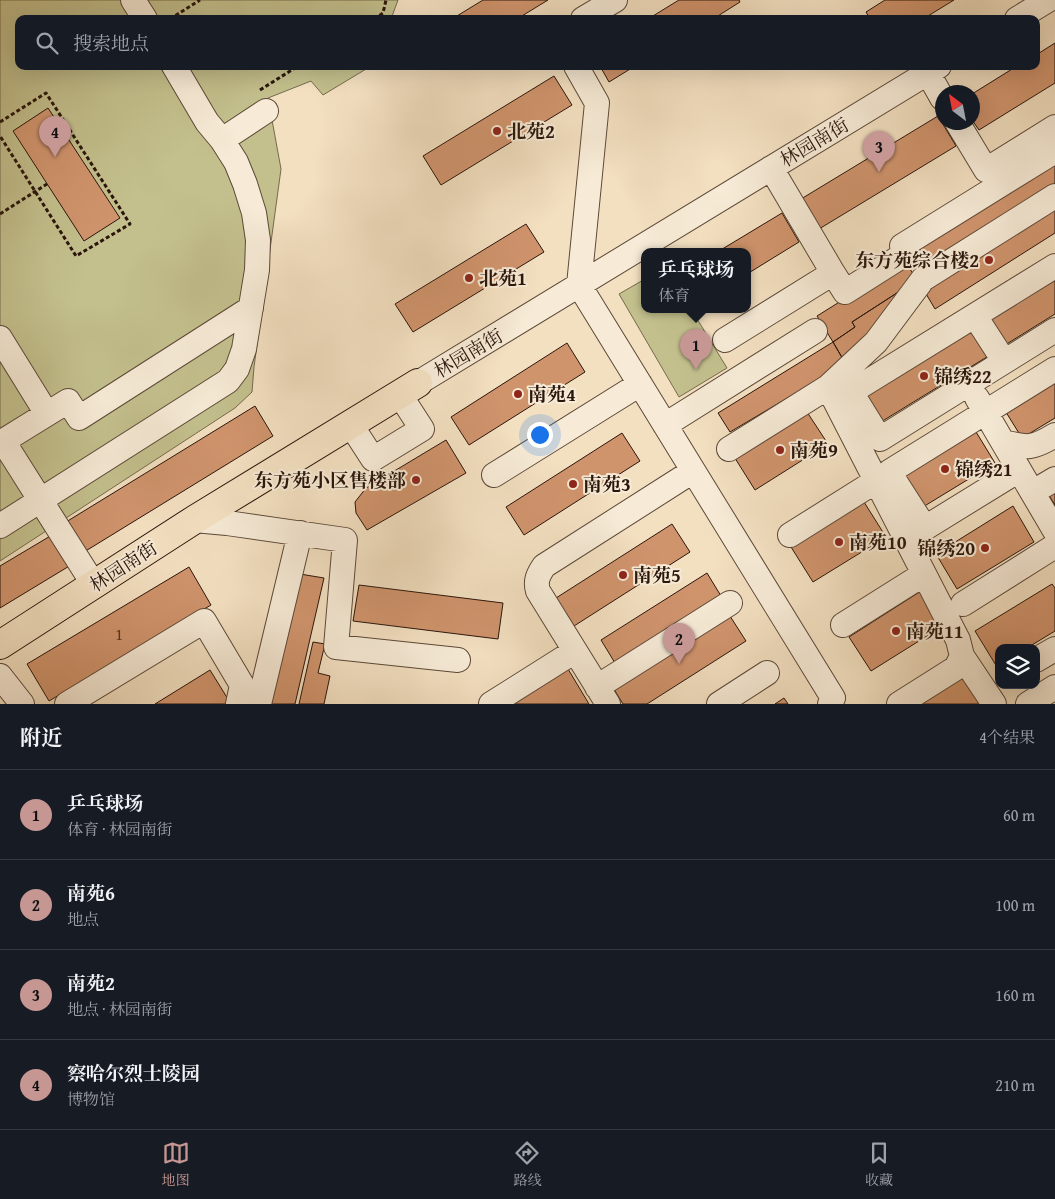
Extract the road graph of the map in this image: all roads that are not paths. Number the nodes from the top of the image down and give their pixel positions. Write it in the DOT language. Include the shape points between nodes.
graph roads {
  1 [pos="133,0"];
  2 [pos="1048,0"];
  3 [pos="609,1"];
  4 [pos="142,15"];
  5 [pos="589,15"];
  6 [pos="1024,15"];
  7 [pos="176,70"];
  8 [pos="578,70"];
  9 [pos="933,70"];
  10 [pos="938,85"];
  11 [pos="266,111"];
  12 [pos="1055,127"];
  13 [pos="963,130"];
  14 [pos="222,140"];
  15 [pos="1055,151"];
  16 [pos="771,168"];
  17 [pos="1055,196"];
  18 [pos="1055,266"];
  19 [pos="833,273"];
  20 [pos="579,285"];
  21 [pos="251,308"];
  22 [pos="975,316"];
  23 [pos="1055,330"];
  24 [pos="815,332"];
  25 [pos="0,338"];
  26 [pos="725,340"];
  27 [pos="1004,361"];
  28 [pos="1055,369"];
  29 [pos="968,383"];
  30 [pos="640,384"];
  31 [pos="828,387"];
  32 [pos="409,389"];
  33 [pos="985,412"];
  34 [pos="47,414"];
  35 [pos="351,424"];
  36 [pos="665,425"];
  37 [pos="1055,435"];
  38 [pos="2,442"];
  39 [pos="1003,442"];
  40 [pos="728,449"];
  41 [pos="1019,470"];
  42 [pos="693,471"];
  43 [pos="494,475"];
  44 [pos="1055,479"];
  45 [pos="876,481"];
  46 [pos="1032,492"];
  47 [pos="40,500"];
  48 [pos="194,520"];
  49 [pos="0,526"];
  50 [pos="1055,531"];
  51 [pos="300,533"];
  52 [pos="790,535"];
  53 [pos="1055,546"];
  54 [pos="924,574"];
  55 [pos="94,585"];
  56 [pos="730,603"];
  57 [pos="963,604"];
  58 [pos="843,625"];
  59 [pos="0,644"];
  60 [pos="1055,649"];
  61 [pos="575,651"];
  62 [pos="962,656"];
  63 [pos="612,658"];
  64 [pos="1040,658"];
  65 [pos="458,660"];
  66 [pos="768,674"];
  67 [pos="0,676"];
  68 [pos="1055,687"];
  69 [pos="598,688"];
  70 [pos="834,702"];
  71 [pos="22,704"];
  72 [pos="67,704"];
  73 [pos="238,704"];
  74 [pos="259,704"];
  75 [pos="491,704"];
  76 [pos="719,704"];
  77 [pos="899,704"];
  78 [pos="994,704"];
  79 [pos="1028,704"];
  1 -- 4 [label="street"];
  2 -- 6 [label="street"];
  3 -- 5 [label="street"];
  7 -- 14 [label="street" via="207,122"];
  8 -- 20 [label="street" via="597,103"];
  9 -- 10 [label="street"];
  9 -- 16 [label="street, 林园南街"];
  11 -- 14 [label="street"];
  12 -- 13 [label="street" via="986,170"];
  14 -- 21 [label="street" via="236,162 254,213 258,240"];
  15 -- 19 [label="street" via="900,252 845,292"];
  16 -- 19 [label="street"];
  16 -- 20 [label="street, 林园南街"];
  17 -- 31 [label="street" via="923,279 876,342"];
  18 -- 22 [label="street"];
  19 -- 26 [label="street"];
  20 -- 30 [label="street"];
  20 -- 32 [label="street, 林园南街"];
  21 -- 34 [label="street" via="79,418 68,401"];
  21 -- 47 [label="street" via="238,369 228,381"];
  22 -- 27 [label="street"];
  22 -- 29 [label="street" via="851,392 880,439"];
  23 -- 27 [label="street"];
  24 -- 36 [label="street"];
  25 -- 34 [label="street"];
  27 -- 29 [label="street"];
  28 -- 33 [label="street"];
  29 -- 33 [label="street"];
  30 -- 36 [label="street"];
  30 -- 43 [label="street"];
  31 -- 40 [label="street"];
  31 -- 45 [label="street"];
  32 -- 35 [label="main road, 林园南街"];
  32 -- 35 [label="street" via="422,430 373,459"];
  33 -- 39 [label="street"];
  33 -- 41 [label="street" via="889,472 924,528"];
  34 -- 38 [label="street"];
  35 -- 48 [label="main road, 林园南街"];
  36 -- 42 [label="street"];
  37 -- 39 [label="street" via="1031,447"];
  38 -- 47 [label="street"];
  39 -- 41 [label="street"];
  41 -- 46 [label="street"];
  42 -- 61 [label="street" via="544,566 538,574 538,591"];
  42 -- 70 [label="street"];
  44 -- 46 [label="street"];
  45 -- 52 [label="street"];
  45 -- 54 [label="street"];
  46 -- 50 [label="street"];
  47 -- 49 [label="street"];
  47 -- 55 [label="street"];
  48 -- 51 [label="street"];
  48 -- 55 [label="main road, 林园南街"];
  51 -- 65 [label="street" via="345,540 336,648"];
  51 -- 74 [label="street"];
  53 -- 57 [label="street"];
  54 -- 58 [label="street"];
  54 -- 62 [label="street" via="958,640"];
  55 -- 59 [label="main road, 林园南街"];
  56 -- 69 [label="street"];
  60 -- 64 [label="street"];
  61 -- 69 [label="street"];
  61 -- 75 [label="street"];
  62 -- 77 [label="street" via="956,668"];
  62 -- 78 [label="street"];
  63 -- 69 [label="street"];
  66 -- 76 [label="street"];
  67 -- 71 [label="street"];
  68 -- 79 [label="street"];
  72 -- 73 [label="street" via="204,621 242,685"];
}
